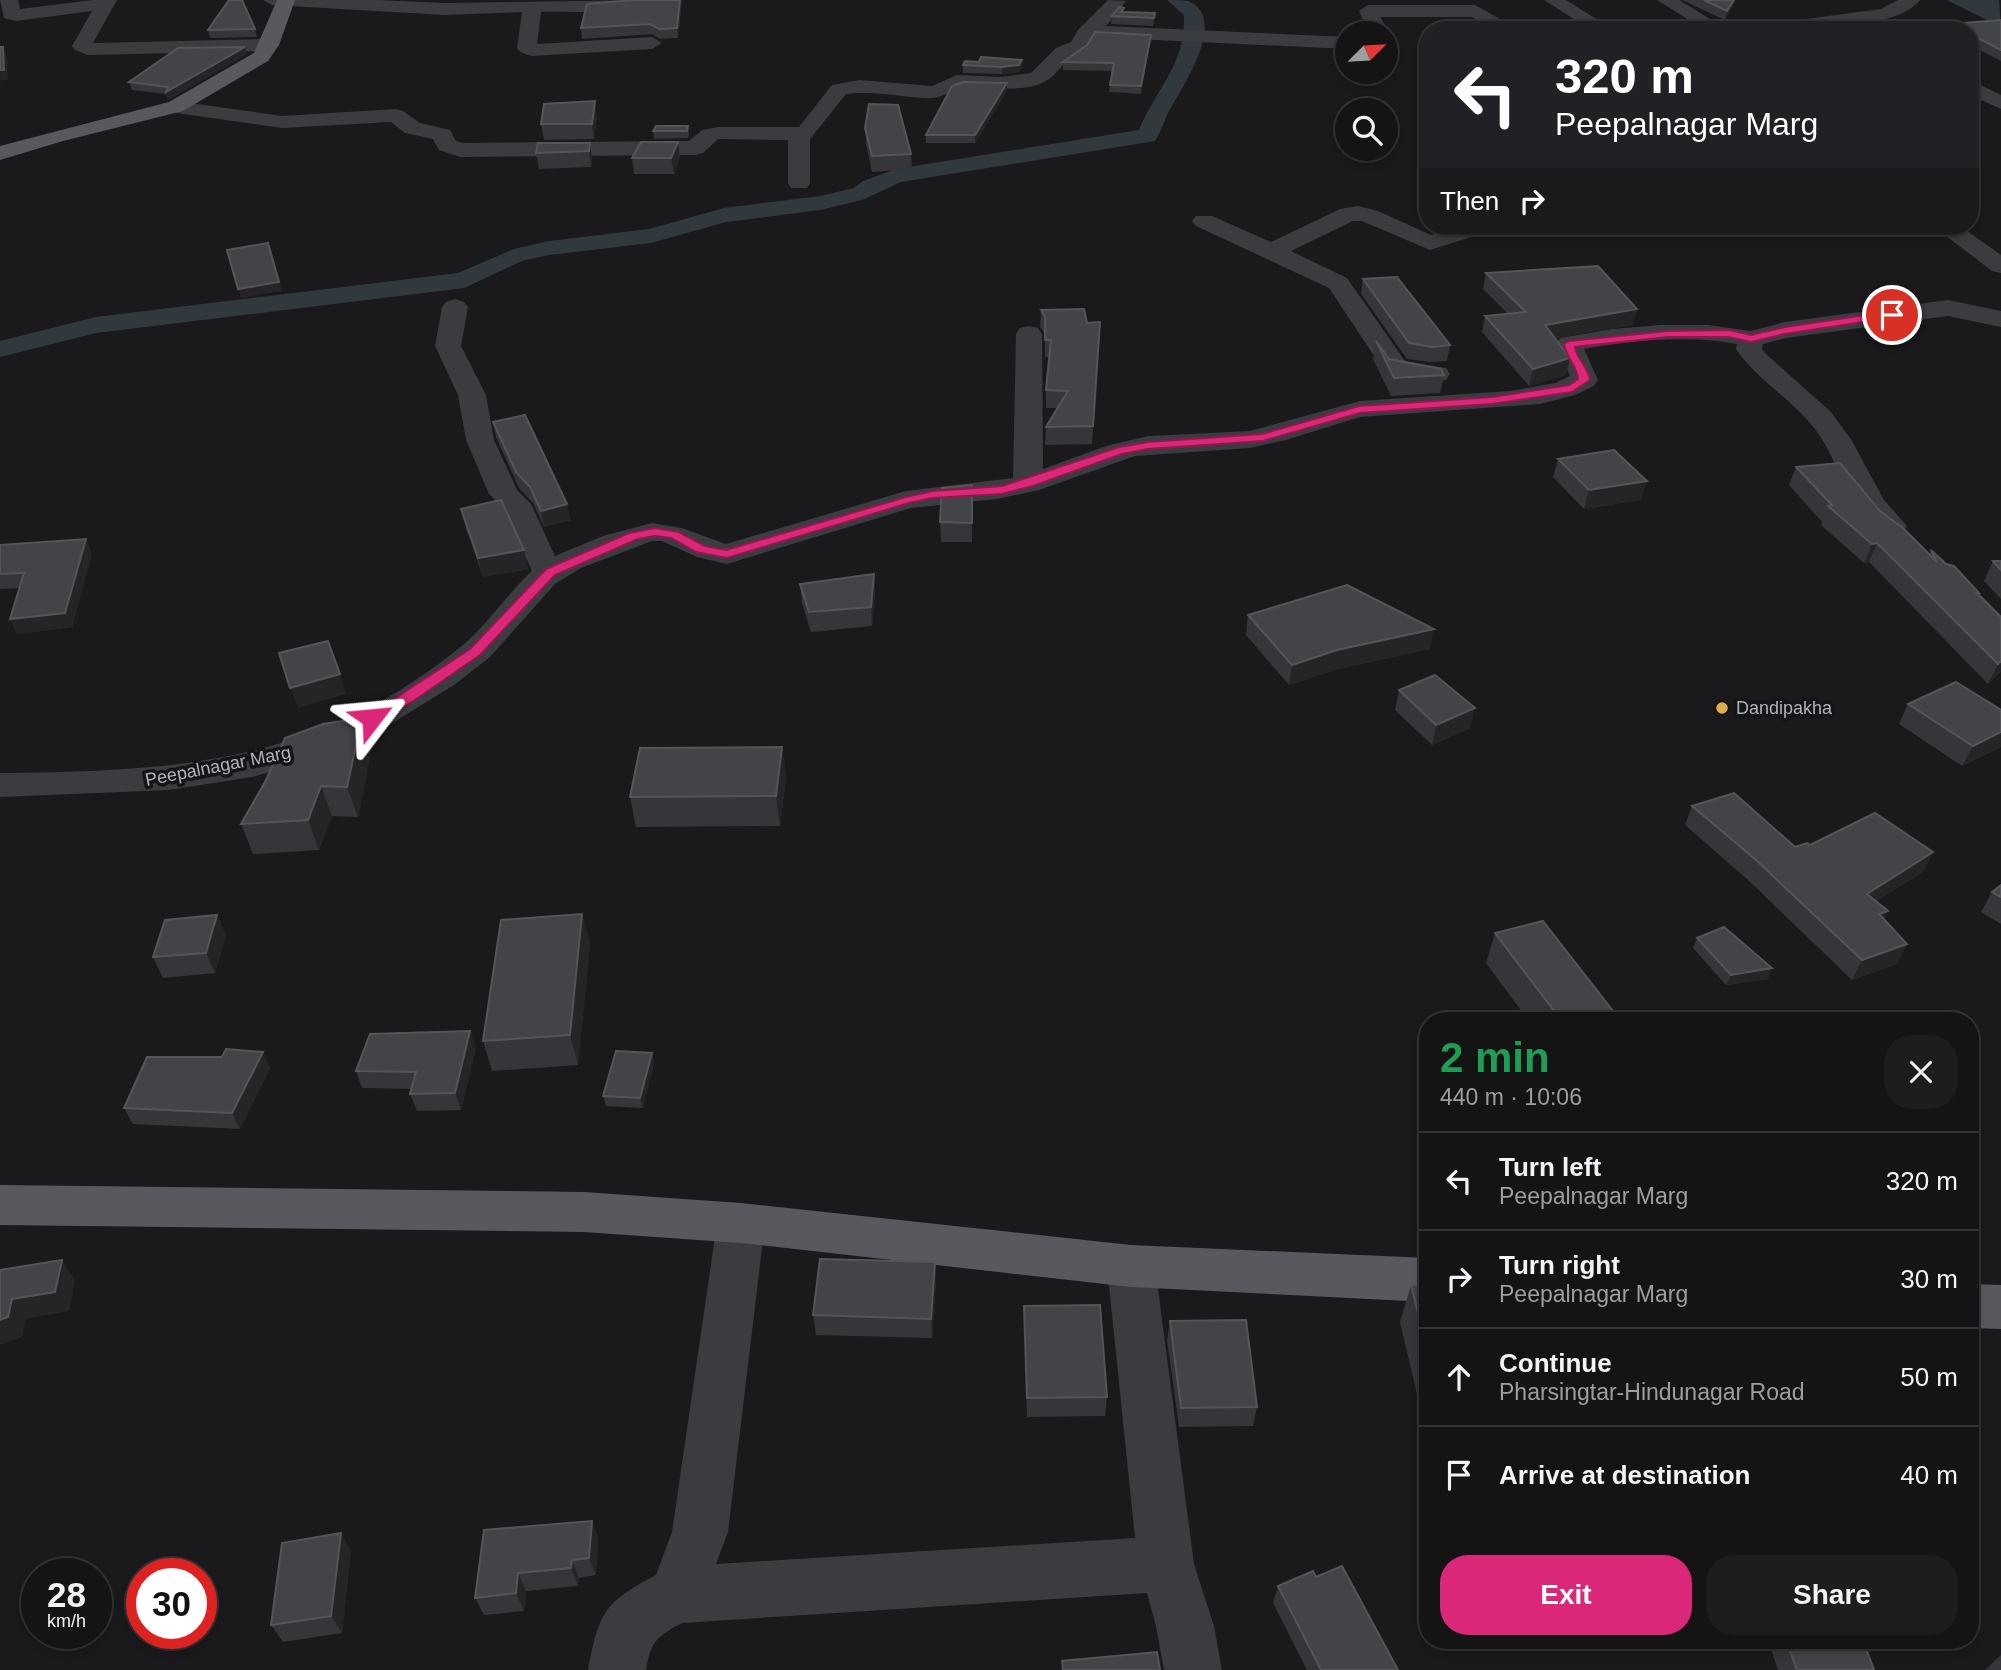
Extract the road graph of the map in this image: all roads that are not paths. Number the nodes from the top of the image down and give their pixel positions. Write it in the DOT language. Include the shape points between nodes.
graph roads {
  1 [pos="9,0"];
  2 [pos="641,0"];
  3 [pos="1111,0"];
  4 [pos="1553,0"];
  5 [pos="1666,0"];
  6 [pos="1911,0"];
  7 [pos="281,1"];
  8 [pos="107,2"];
  9 [pos="446,4"];
  10 [pos="1366,5"];
  11 [pos="1831,6"];
  12 [pos="532,8"];
  13 [pos="1848,18"];
  14 [pos="1374,21"];
  15 [pos="1494,21"];
  16 [pos="1589,21"];
  17 [pos="1703,21"];
  18 [pos="1828,21"];
  19 [pos="1854,21"];
  20 [pos="1088,31"];
  21 [pos="1335,42"];
  22 [pos="652,43"];
  23 [pos="269,45"];
  24 [pos="1979,91"];
  25 [pos="2001,103"];
  26 [pos="176,107"];
  27 [pos="799,135"];
  28 [pos="0,153"];
  29 [pos="799,183"];
  30 [pos="1204,221"];
  31 [pos="1454,235"];
  32 [pos="1958,235"];
  33 [pos="1272,251"];
  34 [pos="2001,266"];
  35 [pos="455,307"];
  36 [pos="2001,320"];
  37 [pos="1029,334"];
  38 [pos="1751,339"];
  39 [pos="1525,396"];
  40 [pos="1028,484"];
  41 [pos="1913,543"];
  42 [pos="550,572"];
  43 [pos="0,785"];
  44 [pos="0,1205"];
  45 [pos="741,1223"];
  46 [pos="1131,1266"];
  47 [pos="1419,1280"];
  48 [pos="1979,1306"];
  49 [pos="2001,1307"];
  50 [pos="1166,1564"];
  51 [pos="677,1595"];
  52 [pos="617,1670"];
  53 [pos="1193,1670"];
  1 -- 8 [label="street" via="11,14 16,15"];
  2 -- 12 [label="street"];
  3 -- 20 [label="street" via="1100,22"];
  4 -- 16 [label="street"];
  5 -- 17 [label="street"];
  6 -- 13 [label="street" via="1886,14"];
  7 -- 9 [label="street"];
  7 -- 23 [label="main road"];
  8 -- 23 [label="street" via="82,46 89,50"];
  9 -- 12 [label="street"];
  10 -- 14 [label="street"];
  10 -- 15 [label="street" via="1475,11"];
  11 -- 13 [label="street"];
  12 -- 22 [label="street" via="527,48 531,50"];
  13 -- 18 [label="street"];
  13 -- 19 [label="street"];
  20 -- 21 [label="street"];
  20 -- 27 [label="street" via="1079,46 1063,52 1037,78 1002,83 957,81 935,92 894,87 839,89 809,131"];
  23 -- 26 [label="main road" via="246,68"];
  24 -- 25 [label="street"];
  26 -- 27 [label="street" via="282,122 396,115 413,128 442,135 447,145 460,150 695,148 718,133"];
  26 -- 28 [label="main road"];
  27 -- 29 [label="street"];
  30 -- 33 [label="street"];
  31 -- 33 [label="street" via="1430,243 1370,216 1348,214"];
  32 -- 34 [label="street"];
  33 -- 39 [label="street" via="1338,283 1396,368"];
  35 -- 42 [label="street" via="448,346 472,395 480,440 504,494 516,504"];
  36 -- 38 [label="street" via="1967,310 1938,309 1785,330"];
  37 -- 40 [label="street"];
  38 -- 39 [label="street, Peepalnagar Marg" via="1729,334 1668,334 1569,344 1583,368 1584,380 1572,388"];
  38 -- 41 [label="street" via="1748,349 1758,363 1830,428 1864,497"];
  39 -- 40 [label="street, Peepalnagar Marg" via="1359,409 1263,438 1148,445"];
  40 -- 42 [label="street, Peepalnagar Marg" via="906,500 727,554 715,554 675,535 655,532 634,536"];
  42 -- 43 [label="street, Peepalnagar Marg" via="475,652 410,697 335,738 278,759 187,776 110,785"];
  44 -- 45 [label="main road" via="556,1212"];
  45 -- 46 [label="main road"];
  45 -- 51 [label="street" via="700,1532"];
  46 -- 47 [label="main road"];
  46 -- 50 [label="street"];
  48 -- 49 [label="main road"];
  50 -- 51 [label="street"];
  50 -- 53 [label="street"];
  51 -- 52 [label="street" via="645,1612 624,1632"];
}
